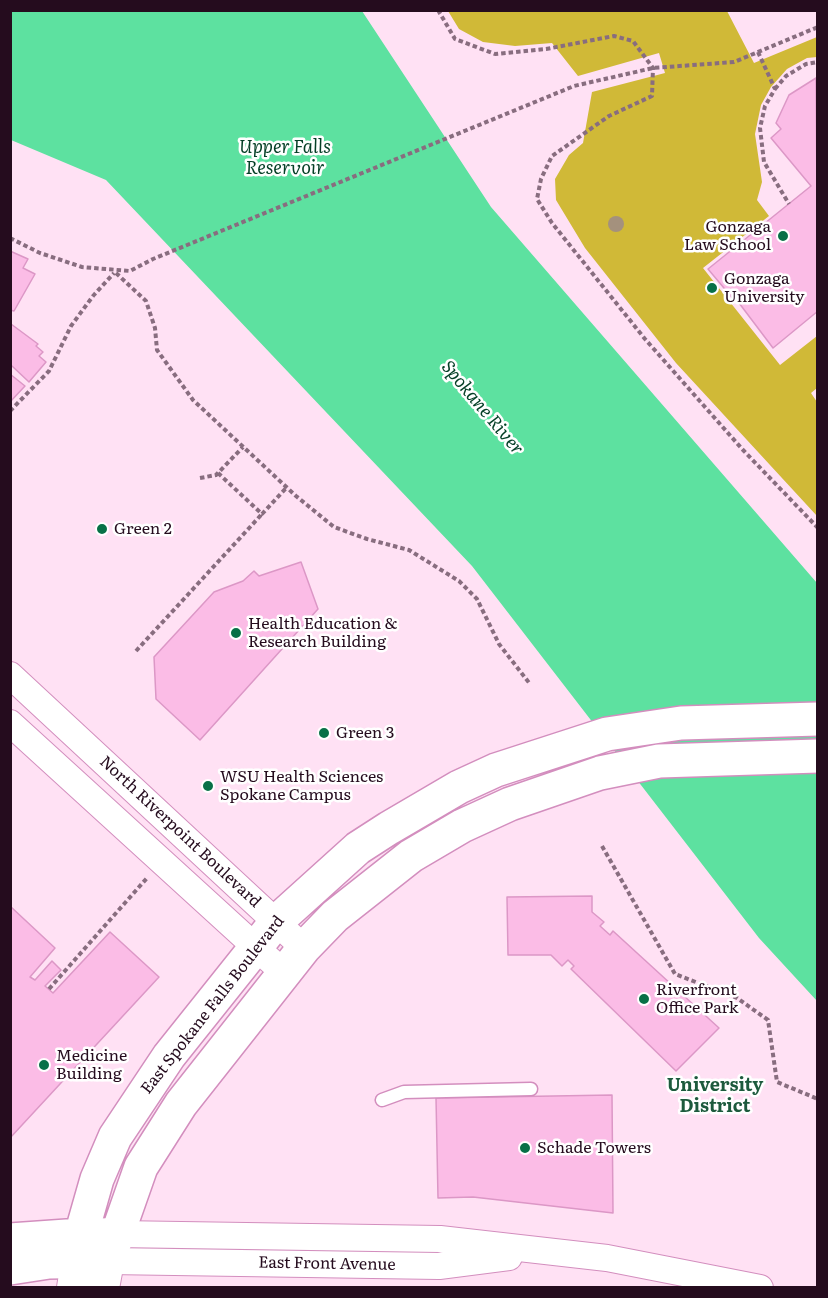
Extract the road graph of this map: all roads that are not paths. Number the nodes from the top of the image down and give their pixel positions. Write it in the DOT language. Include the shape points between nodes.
graph roads {
  1 [pos="10,675"];
  2 [pos="818,719"];
  3 [pos="10,723"];
  4 [pos="82,741"];
  5 [pos="818,756"];
  6 [pos="67,776"];
  7 [pos="276,922"];
  8 [pos="255,947"];
  9 [pos="304,948"];
  10 [pos="283,972"];
  11 [pos="531,1089"];
  12 [pos="382,1100"];
  13 [pos="10,1240"];
  14 [pos="76,1261"];
  15 [pos="110,1261"];
  16 [pos="10,1268"];
  17 [pos="760,1287"];
  1 -- 4 [label="street, North Riverpoint Boulevard"];
  2 -- 7 [label="main road, East Spokane Falls Boulevard" via="717,720 644,727 517,761 459,787 373,838"];
  3 -- 6 [label="street, North Riverpoint Boulevard"];
  4 -- 6 [label="street, North Riverpoint Boulevard"];
  4 -- 7 [label="street, North Riverpoint Boulevard"];
  5 -- 9 [label="main road" via="659,761 600,773 540,792 462,826 411,856 335,916"];
  6 -- 8 [label="street, North Riverpoint Boulevard"];
  7 -- 8 [label="main road, East Spokane Falls Boulevard"];
  7 -- 9 [label="street, North Riverpoint Boulevard"];
  8 -- 10 [label="street, North Riverpoint Boulevard"];
  8 -- 14 [label="main road, East Spokane Falls Boulevard" via="169,1056 115,1137 97,1179"];
  9 -- 10 [label="main road"];
  10 -- 15 [label="main road" via="181,1104 141,1167"];
  11 -- 12 [label="lane" via="404,1092"];
  13 -- 14 [label="main road"];
  14 -- 15 [label="main road"];
  14 -- 16 [label="main road"];
  15 -- 17 [label="street, East Front Avenue" via="440,1266 545,1253 641,1264"];
}
